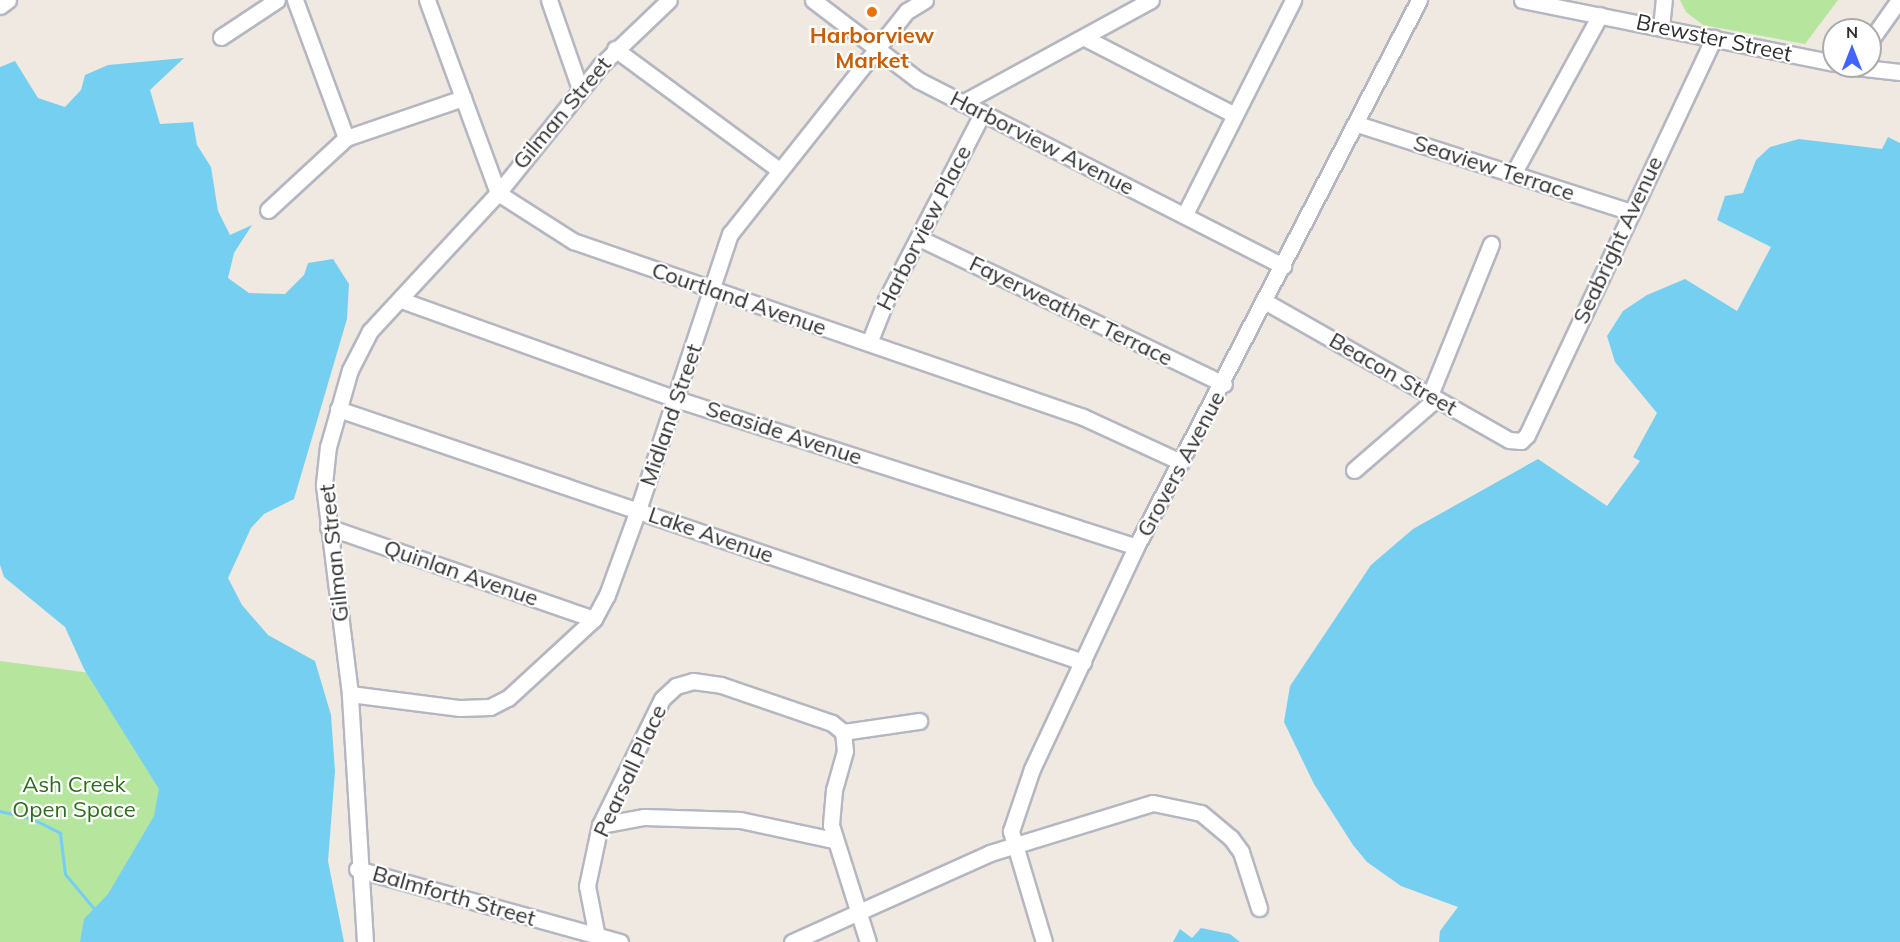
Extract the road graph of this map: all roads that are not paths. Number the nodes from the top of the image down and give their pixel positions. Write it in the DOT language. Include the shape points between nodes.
graph roads {
  1 [pos="8,0"];
  2 [pos="277,0"];
  3 [pos="295,0"];
  4 [pos="427,0"];
  5 [pos="549,0"];
  6 [pos="669,0"];
  7 [pos="813,0"];
  8 [pos="925,0"];
  9 [pos="1151,0"];
  10 [pos="1293,0"];
  11 [pos="1419,0"];
  12 [pos="1522,0"];
  13 [pos="1664,0"];
  14 [pos="1899,0"];
  15 [pos="0,6"];
  16 [pos="1600,15"];
  17 [pos="1882,24"];
  18 [pos="1661,27"];
  19 [pos="221,37"];
  20 [pos="1085,38"];
  21 [pos="1714,38"];
  22 [pos="877,48"];
  23 [pos="615,50"];
  24 [pos="1822,60"];
  25 [pos="1882,70"];
  26 [pos="1900,72"];
  27 [pos="580,89"];
  28 [pos="462,98"];
  29 [pos="962,103"];
  30 [pos="982,114"];
  31 [pos="1233,114"];
  32 [pos="1357,124"];
  33 [pos="346,138"];
  34 [pos="779,170"];
  35 [pos="1513,174"];
  36 [pos="498,193"];
  37 [pos="268,210"];
  38 [pos="1631,212"];
  39 [pos="1185,214"];
  40 [pos="919,238"];
  41 [pos="1491,244"];
  42 [pos="1283,266"];
  43 [pos="714,290"];
  44 [pos="401,300"];
  45 [pos="1266,302"];
  46 [pos="869,343"];
  47 [pos="1224,384"];
  48 [pos="1433,397"];
  49 [pos="676,399"];
  50 [pos="338,409"];
  51 [pos="1521,441"];
  52 [pos="1181,462"];
  53 [pos="1354,470"];
  54 [pos="638,510"];
  55 [pos="328,527"];
  56 [pos="1136,547"];
  57 [pos="594,619"];
  58 [pos="1083,662"];
  59 [pos="350,694"];
  60 [pos="919,721"];
  61 [pos="843,732"];
  62 [pos="600,825"];
  63 [pos="833,840"];
  64 [pos="1014,847"];
  65 [pos="357,869"];
  66 [pos="1259,908"];
  67 [pos="860,911"];
  68 [pos="597,939"];
  69 [pos="364,942"];
  70 [pos="620,942"];
  71 [pos="792,942"];
  72 [pos="868,942"];
  73 [pos="1044,942"];
  1 -- 15 [label="street"];
  2 -- 19 [label="street"];
  3 -- 33 [label="street"];
  4 -- 28 [label="street"];
  5 -- 27 [label="street"];
  6 -- 23 [label="street, Gilman Street"];
  7 -- 22 [label="street, Harborview Avenue"];
  8 -- 22 [label="street, Midland Street" via="907,11"];
  9 -- 20 [label="street"];
  10 -- 31 [label="street"];
  11 -- 32 [label="street, Grovers Avenue"];
  12 -- 16 [label="street, Brewster Street"];
  13 -- 18 [label="street"];
  14 -- 17 [label="street"];
  16 -- 18 [label="street, Brewster Street"];
  16 -- 35 [label="street"];
  18 -- 21 [label="street, Brewster Street"];
  20 -- 29 [label="street"];
  20 -- 31 [label="street"];
  21 -- 24 [label="street, Brewster Street"];
  21 -- 38 [label="street, Seabright Avenue"];
  22 -- 29 [label="street, Harborview Avenue" via="918,80"];
  22 -- 34 [label="street, Midland Street"];
  23 -- 27 [label="street, Gilman Street"];
  23 -- 34 [label="street"];
  25 -- 26 [label="street"];
  27 -- 36 [label="street, Gilman Street"];
  28 -- 33 [label="street"];
  28 -- 36 [label="street"];
  29 -- 30 [label="street, Harborview Avenue"];
  30 -- 39 [label="street, Harborview Avenue"];
  30 -- 40 [label="street, Harborview Place"];
  31 -- 39 [label="street"];
  32 -- 35 [label="street, Seaview Terrace"];
  32 -- 42 [label="street, Grovers Avenue"];
  33 -- 37 [label="street"];
  34 -- 43 [label="street, Midland Street" via="730,234"];
  35 -- 38 [label="street, Seaview Terrace"];
  36 -- 43 [label="street, Courtland Avenue" via="582,246"];
  36 -- 44 [label="street, Gilman Street"];
  38 -- 51 [label="street, Seabright Avenue"];
  39 -- 42 [label="street, Harborview Avenue"];
  40 -- 46 [label="street, Harborview Place" via="886,300"];
  40 -- 47 [label="street, Fayerweather Terrace"];
  41 -- 48 [label="street"];
  42 -- 45 [label="street, Grovers Avenue"];
  43 -- 46 [label="street, Courtland Avenue"];
  43 -- 49 [label="street, Midland Street"];
  44 -- 49 [label="street, Seaside Avenue"];
  44 -- 50 [label="street, Gilman Street" via="360,346"];
  45 -- 47 [label="street, Grovers Avenue"];
  45 -- 48 [label="street, Beacon Street"];
  46 -- 52 [label="street, Courtland Avenue" via="1083,417"];
  47 -- 52 [label="street, Grovers Avenue"];
  48 -- 51 [label="street, Beacon Street" via="1509,441"];
  48 -- 53 [label="street"];
  49 -- 54 [label="street, Midland Street"];
  49 -- 56 [label="street, Seaside Avenue"];
  50 -- 54 [label="street, Lake Avenue"];
  50 -- 55 [label="street, Gilman Street" via="326,464"];
  52 -- 56 [label="street, Grovers Avenue"];
  54 -- 57 [label="street, Midland Street" via="607,595"];
  54 -- 58 [label="street, Lake Avenue"];
  55 -- 57 [label="street, Quinlan Avenue"];
  55 -- 59 [label="street, Gilman Street"];
  56 -- 58 [label="street, Grovers Avenue"];
  57 -- 59 [label="street, Midland Street" via="508,698 490,707 460,708"];
  58 -- 64 [label="street, Grovers Avenue" via="1019,801 1011,831"];
  59 -- 65 [label="street, Gilman Street"];
  60 -- 61 [label="street"];
  61 -- 62 [label="street, Pearsall Place" via="832,723 721,685 693,681 676,686 662,699"];
  61 -- 63 [label="street" via="845,751 832,807"];
  62 -- 63 [label="street" via="645,817 740,820"];
  62 -- 68 [label="street, Pearsall Place" via="587,886"];
  63 -- 67 [label="street"];
  64 -- 66 [label="street" via="1145,806 1175,806 1201,813 1231,838 1240,852"];
  64 -- 67 [label="street" via="990,853"];
  64 -- 73 [label="street, Grovers Avenue"];
  65 -- 68 [label="street, Balmforth Street"];
  65 -- 69 [label="street, Gilman Street"];
  67 -- 71 [label="street"];
  67 -- 72 [label="street"];
  68 -- 70 [label="street, Balmforth Street"];
}
